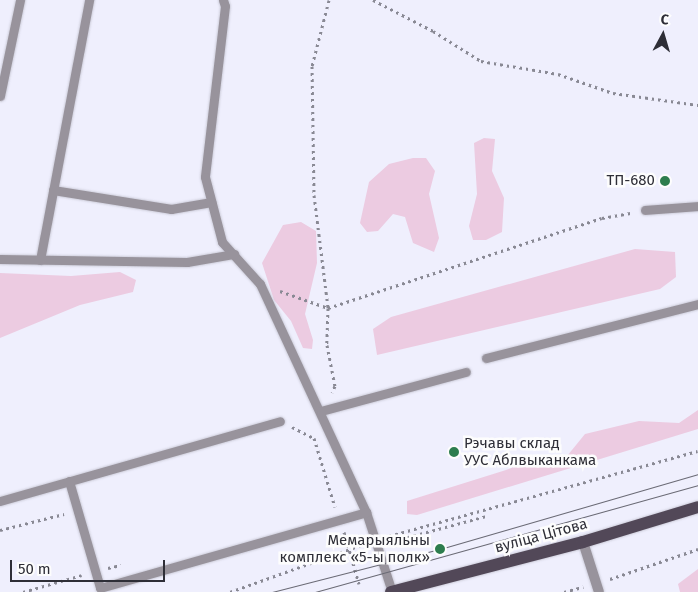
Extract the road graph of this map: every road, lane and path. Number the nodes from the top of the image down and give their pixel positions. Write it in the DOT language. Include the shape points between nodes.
graph roads {
  1 [pos="20,0"];
  2 [pos="89,0"];
  3 [pos="223,0"];
  4 [pos="329,0"];
  5 [pos="373,0"];
  6 [pos="0,96"];
  7 [pos="698,105"];
  8 [pos="53,190"];
  9 [pos="212,202"];
  10 [pos="698,206"];
  11 [pos="645,210"];
  12 [pos="234,254"];
  13 [pos="0,259"];
  14 [pos="40,260"];
  15 [pos="260,284"];
  16 [pos="698,304"];
  17 [pos="328,308"];
  18 [pos="486,358"];
  19 [pos="466,372"];
  20 [pos="321,411"];
  21 [pos="280,421"];
  22 [pos="698,451"];
  23 [pos="69,481"];
  24 [pos="0,500"];
  25 [pos="698,507"];
  26 [pos="366,512"];
  27 [pos="486,516"];
  28 [pos="340,521"];
  29 [pos="437,521"];
  30 [pos="68,523"];
  31 [pos="440,529"];
  32 [pos="0,530"];
  33 [pos="376,540"];
  34 [pos="400,540"];
  35 [pos="584,542"];
  36 [pos="349,549"];
  37 [pos="698,550"];
  38 [pos="81,566"];
  39 [pos="83,575"];
  40 [pos="359,584"];
  41 [pos="598,588"];
  42 [pos="230,592"];
  43 [pos="391,592"];
  44 [pos="564,592"];
  1 -- 6 [label="lane"];
  2 -- 8 [label="lane"];
  3 -- 9 [label="lane" via="225,6 205,177"];
  4 -- 17 [label="path" via="312,66 314,195"];
  5 -- 7 [label="path" via="433,31 481,61 558,74 613,93"];
  8 -- 9 [label="lane" via="171,209"];
  8 -- 14 [label="lane"];
  9 -- 12 [label="lane" via="222,242"];
  10 -- 11 [label="lane"];
  11 -- 17 [label="path" via="602,218"];
  12 -- 14 [label="lane" via="187,262"];
  12 -- 15 [label="lane"];
  13 -- 14 [label="lane"];
  15 -- 17 [label="path"];
  15 -- 20 [label="lane"];
  16 -- 18 [label="lane"];
  17 -- 20 [label="path" via="327,345 335,386"];
  19 -- 20 [label="lane"];
  20 -- 26 [label="lane"];
  21 -- 23 [label="lane"];
  21 -- 28 [label="path" via="314,438"];
  22 -- 29 [label="path"];
  23 -- 24 [label="lane"];
  23 -- 28 [label="lane" via="100,588"];
  25 -- 35 [label="main road, вуліца Цітова"];
  26 -- 28 [label="lane"];
  26 -- 33 [label="lane"];
  27 -- 31 [label="path"];
  28 -- 36 [label="path"];
  29 -- 31 [label="path"];
  29 -- 33 [label="path"];
  30 -- 32 [label="path" via="66,514 58,513"];
  31 -- 34 [label="path"];
  33 -- 36 [label="path"];
  33 -- 43 [label="lane"];
  35 -- 41 [label="street"];
  35 -- 43 [label="main road, вуліца Цітова"];
  36 -- 40 [label="path"];
  36 -- 42 [label="path"];
  37 -- 41 [label="path"];
  38 -- 39 [label="path"];
  41 -- 44 [label="path"];
}
